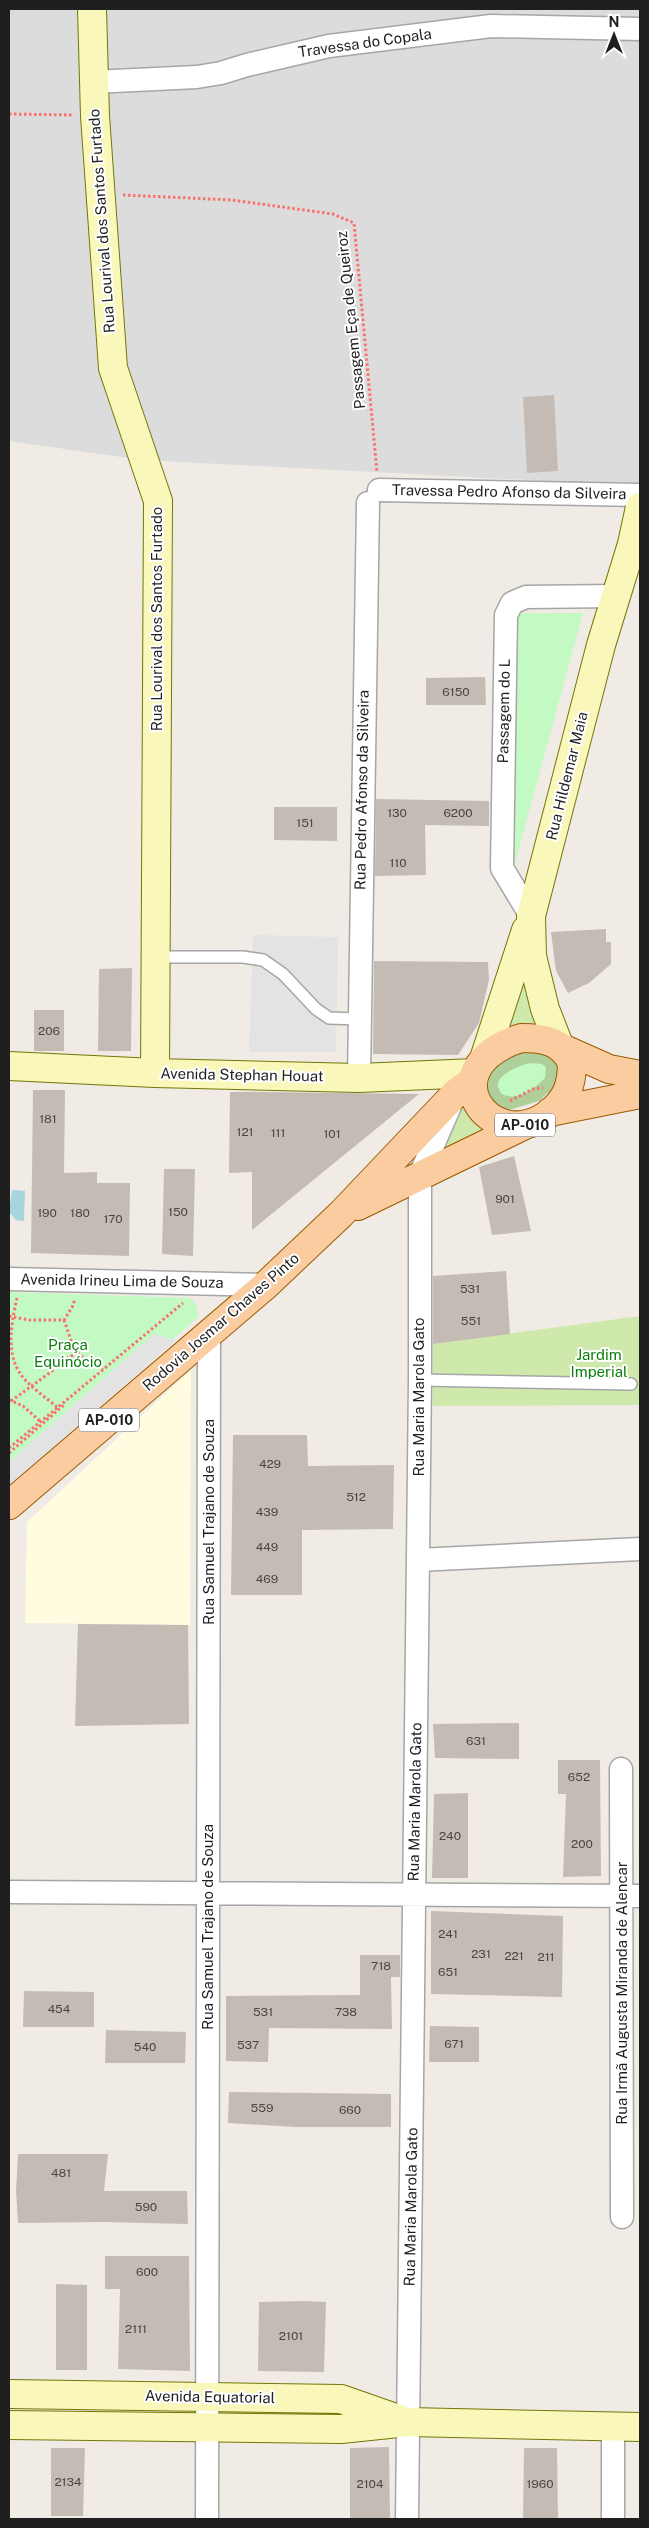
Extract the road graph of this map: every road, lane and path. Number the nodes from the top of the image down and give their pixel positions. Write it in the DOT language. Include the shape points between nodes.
graph roads {
  1 [pos="92,9"];
  2 [pos="640,29"];
  3 [pos="93,82"];
  4 [pos="9,114"];
  5 [pos="95,116"];
  6 [pos="100,194"];
  7 [pos="640,495"];
  8 [pos="373,496"];
  9 [pos="640,507"];
  10 [pos="615,596"];
  11 [pos="531,916"];
  12 [pos="157,957"];
  13 [pos="359,1019"];
  14 [pos="562,1047"];
  15 [pos="9,1066"];
  16 [pos="155,1073"];
  17 [pos="640,1074"];
  18 [pos="472,1076"];
  19 [pos="359,1078"];
  20 [pos="640,1094"];
  21 [pos="550,1112"];
  22 [pos="525,1125"];
  23 [pos="420,1175"];
  24 [pos="341,1214"];
  25 [pos="266,1284"];
  26 [pos="13,1286"];
  27 [pos="74,1294"];
  28 [pos="10,1317"];
  29 [pos="64,1320"];
  30 [pos="209,1334"];
  31 [pos="10,1344"];
  32 [pos="78,1353"];
  33 [pos="420,1380"];
  34 [pos="631,1384"];
  35 [pos="32,1386"];
  36 [pos="10,1400"];
  37 [pos="59,1410"];
  38 [pos="43,1423"];
  39 [pos="9,1453"];
  40 [pos="9,1505"];
  41 [pos="640,1549"];
  42 [pos="418,1560"];
  43 [pos="622,1769"];
  44 [pos="9,1892"];
  45 [pos="208,1893"];
  46 [pos="414,1895"];
  47 [pos="631,1896"];
  48 [pos="622,2217"];
  49 [pos="9,2394"];
  50 [pos="207,2397"];
  51 [pos="408,2422"];
  52 [pos="9,2425"];
  53 [pos="613,2427"];
  54 [pos="207,2428"];
  55 [pos="640,2428"];
  56 [pos="207,2519"];
  57 [pos="407,2519"];
  58 [pos="613,2519"];
  1 -- 3 [label="main road, Rua Lourival dos Santos Furtado"];
  2 -- 3 [label="street, Travessa do Copala" via="491,26 329,46 205,76"];
  3 -- 5 [label="main road, Rua Lourival dos Santos Furtado"];
  4 -- 5 [label="path"];
  5 -- 6 [label="main road, Rua Lourival dos Santos Furtado"];
  6 -- 8 [label="path, Passagem Eça de Queiroz" via="232,200 333,214 354,223"];
  6 -- 12 [label="main road, Rua Lourival dos Santos Furtado" via="113,368 158,501"];
  7 -- 8 [label="street, Travessa Pedro Afonso da Silveira"];
  8 -- 13 [label="street, Rua Pedro Afonso da Silveira"];
  9 -- 10 [label="main road, Rua Hildemar Maia"];
  10 -- 11 [label="main road, Rua Hildemar Maia"];
  10 -- 11 [label="street, Passagem do L" via="526,597 512,603 506,615 502,868"];
  11 -- 14 [label="main road, Rua Hildemar Maia" via="532,956 545,1009"];
  11 -- 18 [label="main road"];
  12 -- 13 [label="lane" via="262,960 283,974 329,1018"];
  12 -- 16 [label="main road, Rua Lourival dos Santos Furtado"];
  13 -- 19 [label="street, Rua Pedro Afonso da Silveira"];
  14 -- 17 [label="main road, AP-010" via="609,1069"];
  14 -- 18 [label="main road, AP-010" via="540,1038 521,1038 492,1050"];
  14 -- 21 [label="main road, AP-010" via="572,1063 570,1084 561,1104"];
  15 -- 16 [label="main road, Avenida Stephan Houat"];
  16 -- 19 [label="main road, Avenida Stephan Houat"];
  18 -- 19 [label="main road, Avenida Stephan Houat"];
  18 -- 22 [label="main road, AP-010" via="477,1104 492,1118 503,1123"];
  18 -- 23 [label="street, Rua Maria Marola Gato" via="435,1137"];
  18 -- 24 [label="main road, Rodovia Josmar Chaves Pinto / AP-010"];
  20 -- 21 [label="main road, AP-010"];
  21 -- 22 [label="main road, AP-010"];
  22 -- 23 [label="main road, Rodovia Josmar Chaves Pinto / AP-010"];
  23 -- 24 [label="main road, Rodovia Josmar Chaves Pinto / AP-010"];
  23 -- 33 [label="street, Rua Maria Marola Gato"];
  24 -- 25 [label="main road, Rodovia Josmar Chaves Pinto / AP-010"];
  25 -- 26 [label="street, Avenida Irineu Lima de Souza"];
  25 -- 30 [label="main road, Rodovia Josmar Chaves Pinto / AP-010"];
  26 -- 28 [label="path"];
  27 -- 29 [label="path" via="74,1304"];
  28 -- 29 [label="path"];
  28 -- 31 [label="path"];
  29 -- 32 [label="path"];
  30 -- 40 [label="main road, Rodovia Josmar Chaves Pinto / AP-010"];
  30 -- 45 [label="street, Rua Samuel Trajano de Souza"];
  31 -- 35 [label="path" via="18,1371"];
  32 -- 35 [label="path" via="63,1360"];
  32 -- 37 [label="path" via="87,1362 104,1369"];
  33 -- 34 [label="lane"];
  33 -- 42 [label="street, Rua Maria Marola Gato"];
  35 -- 36 [label="path"];
  35 -- 37 [label="path"];
  36 -- 38 [label="path"];
  37 -- 38 [label="path"];
  38 -- 39 [label="path"];
  41 -- 42 [label="street"];
  42 -- 46 [label="street, Rua Maria Marola Gato"];
  43 -- 47 [label="street, Rua Irmã Augusta Miranda de Alencar"];
  44 -- 45 [label="street"];
  45 -- 46 [label="street"];
  45 -- 50 [label="street, Rua Samuel Trajano de Souza"];
  46 -- 47 [label="street"];
  46 -- 51 [label="street, Rua Maria Marola Gato"];
  47 -- 48 [label="street, Rua Irmã Augusta Miranda de Alencar"];
  49 -- 50 [label="main road, Avenida Equatorial"];
  50 -- 51 [label="main road, Avenida Equatorial" via="341,2399"];
  50 -- 54 [label="street, Rua Samuel Trajano de Souza"];
  51 -- 53 [label="main road, Avenida Equatorial"];
  51 -- 54 [label="main road, Avenida Equatorial" via="341,2429"];
  51 -- 57 [label="street, Rua Maria Marola Gato"];
  52 -- 54 [label="main road, Avenida Equatorial"];
  53 -- 55 [label="main road, Avenida Equatorial"];
  53 -- 58 [label="street"];
  54 -- 56 [label="street, Rua Samuel Trajano de Souza"];
}
